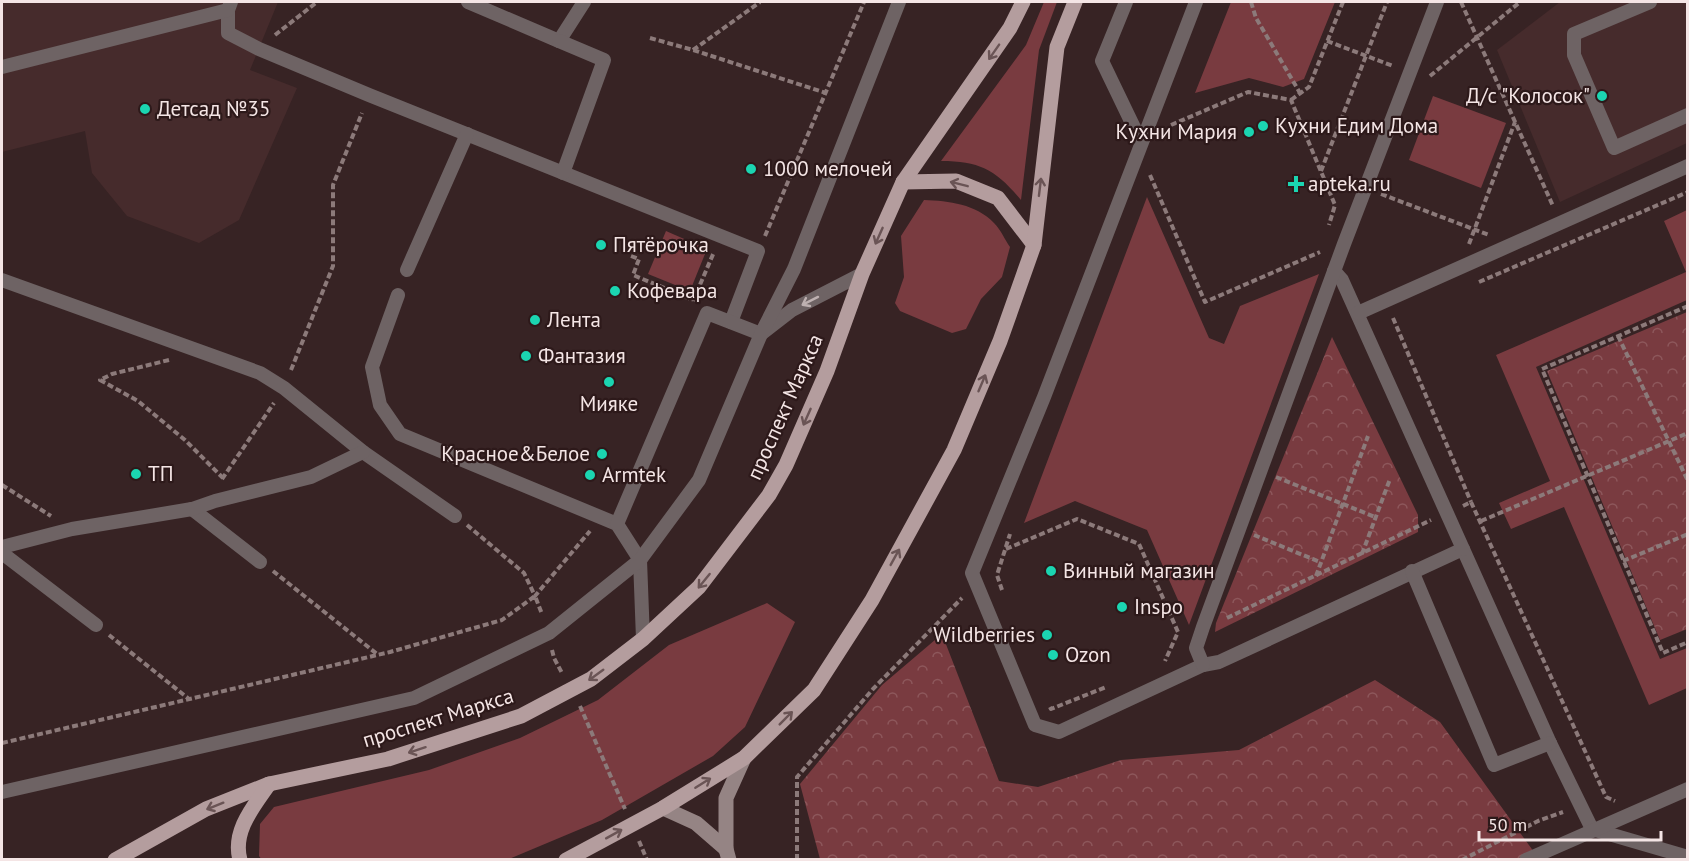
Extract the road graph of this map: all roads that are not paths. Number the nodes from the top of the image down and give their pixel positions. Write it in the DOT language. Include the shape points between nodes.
graph roads {
  1 [pos="468,2"];
  2 [pos="584,2"];
  3 [pos="899,2"];
  4 [pos="1023,2"];
  5 [pos="1075,2"];
  6 [pos="1126,2"];
  7 [pos="1196,2"];
  8 [pos="1437,2"];
  9 [pos="1650,2"];
  10 [pos="230,6"];
  11 [pos="558,41"];
  12 [pos="2,67"];
  13 [pos="1688,116"];
  14 [pos="467,134"];
  15 [pos="1142,142"];
  16 [pos="1688,166"];
  17 [pos="563,173"];
  18 [pos="903,182"];
  19 [pos="1034,245"];
  20 [pos="407,270"];
  21 [pos="1334,271"];
  22 [pos="862,274"];
  23 [pos="2,280"];
  24 [pos="398,295"];
  25 [pos="1358,313"];
  26 [pos="730,322"];
  27 [pos="761,334"];
  28 [pos="363,452"];
  29 [pos="192,509"];
  30 [pos="455,516"];
  31 [pos="617,524"];
  32 [pos="2,547"];
  33 [pos="1463,549"];
  34 [pos="2,553"];
  35 [pos="640,560"];
  36 [pos="260,562"];
  37 [pos="1412,571"];
  38 [pos="96,625"];
  39 [pos="643,639"];
  40 [pos="1203,665"];
  41 [pos="1550,743"];
  42 [pos="744,758"];
  43 [pos="269,784"];
  44 [pos="1688,789"];
  45 [pos="2,792"];
  46 [pos="663,808"];
  47 [pos="1592,829"];
  48 [pos="727,854"];
  49 [pos="1688,857"];
  50 [pos="115,860"];
  51 [pos="240,860"];
  52 [pos="566,860"];
  53 [pos="1526,860"];
  1 -- 11 [label="lane"];
  2 -- 11 [label="lane"];
  3 -- 27 [label="lane" via="794,269"];
  4 -- 18 [label="main road, проспект Маркса, one-way" via="1010,28"];
  19 -- 5 [label="main road, one-way" via="1057,47"];
  6 -- 15 [label="lane" via="1102,61"];
  7 -- 15 [label="lane"];
  8 -- 21 [label="lane"];
  9 -- 13 [label="lane" via="1574,34 1574,55 1614,148"];
  10 -- 12 [label="lane"];
  10 -- 14 [label="lane" via="228,33"];
  11 -- 17 [label="lane" via="604,60"];
  14 -- 17 [label="lane"];
  14 -- 20 [label="lane"];
  15 -- 40 [label="lane" via="972,573 1035,725 1059,732"];
  16 -- 25 [label="lane"];
  17 -- 26 [label="lane" via="759,251"];
  19 -- 18 [label="main road, one-way" via="998,198 957,181"];
  18 -- 22 [label="main road, проспект Маркса, one-way"];
  42 -- 19 [label="main road, one-way" via="814,690 872,600 954,450 1000,341"];
  21 -- 25 [label="lane"];
  21 -- 40 [label="lane" via="1196,648"];
  22 -- 27 [label="lane, one-way" via="792,310"];
  22 -- 39 [label="main road, проспект Маркса, one-way" via="827,371 770,495 699,587"];
  23 -- 28 [label="lane" via="260,374 284,388"];
  24 -- 31 [label="lane" via="372,367 380,405 400,434"];
  25 -- 33 [label="lane"];
  26 -- 27 [label="lane"];
  26 -- 31 [label="lane" via="706,313"];
  27 -- 35 [label="lane" via="699,480"];
  28 -- 29 [label="lane" via="310,477"];
  28 -- 30 [label="lane"];
  29 -- 32 [label="lane" via="72,529"];
  29 -- 36 [label="lane"];
  31 -- 35 [label="lane"];
  33 -- 37 [label="lane"];
  33 -- 41 [label="lane"];
  34 -- 38 [label="lane"];
  35 -- 39 [label="lane"];
  35 -- 45 [label="lane" via="549,633 414,698"];
  37 -- 40 [label="lane" via="1219,662"];
  37 -- 41 [label="lane" via="1494,765"];
  39 -- 43 [label="main road, проспект Маркса, one-way" via="591,679 521,716 388,759"];
  41 -- 47 [label="lane"];
  46 -- 42 [label="main road, one-way"];
  42 -- 48 [label="street" via="726,798"];
  43 -- 50 [label="main road, проспект Маркса, one-way" via="207,809"];
  43 -- 51 [label="main road" via="245,820 237,849"];
  44 -- 47 [label="lane"];
  46 -- 48 [label="street" via="696,824"];
  52 -- 46 [label="main road, one-way"];
  47 -- 49 [label="lane"];
  47 -- 53 [label="lane"];
}
